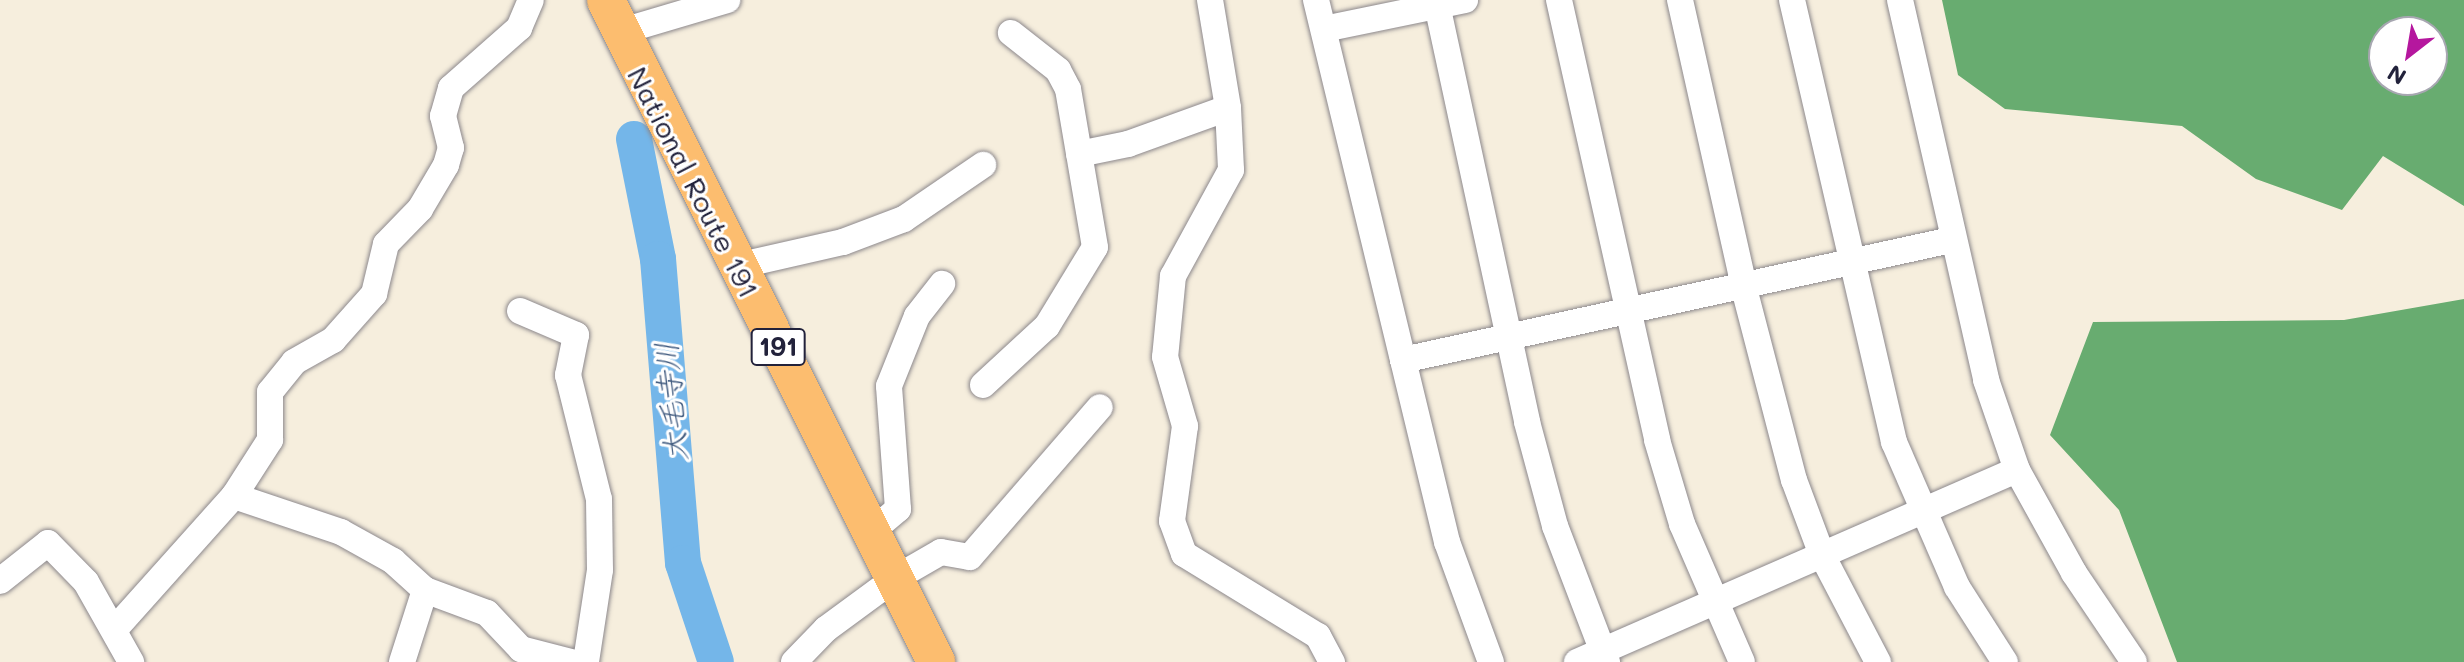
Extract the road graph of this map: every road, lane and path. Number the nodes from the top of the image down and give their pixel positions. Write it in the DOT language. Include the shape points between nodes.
graph roads {
  1 [pos="531,0"];
  2 [pos="727,0"];
  3 [pos="1210,0"];
  4 [pos="1316,0"];
  5 [pos="1465,0"];
  6 [pos="1559,0"];
  7 [pos="1680,0"];
  8 [pos="1792,0"];
  9 [pos="1900,0"];
  10 [pos="1436,3"];
  11 [pos="612,16"];
  12 [pos="1324,29"];
  13 [pos="1011,33"];
  14 [pos="1228,108"];
  15 [pos="1079,154"];
  16 [pos="983,165"];
  17 [pos="1951,240"];
  18 [pos="1850,262"];
  19 [pos="737,266"];
  20 [pos="942,284"];
  21 [pos="1743,285"];
  22 [pos="520,311"];
  23 [pos="1627,311"];
  24 [pos="1510,336"];
  25 [pos="1403,360"];
  26 [pos="983,385"];
  27 [pos="1100,407"];
  28 [pos="2017,470"];
  29 [pos="234,496"];
  30 [pos="1921,512"];
  31 [pos="872,531"];
  32 [pos="1822,555"];
  33 [pos="894,579"];
  34 [pos="0,581"];
  35 [pos="425,590"];
  36 [pos="1713,603"];
  37 [pos="114,630"];
  38 [pos="1605,656"];
  39 [pos="131,662"];
  40 [pos="402,662"];
  41 [pos="571,662"];
  42 [pos="586,662"];
  43 [pos="794,662"];
  44 [pos="936,662"];
  45 [pos="1332,662"];
  46 [pos="1491,662"];
  47 [pos="1577,662"];
  48 [pos="1742,662"];
  49 [pos="1878,662"];
  50 [pos="2005,662"];
  51 [pos="2134,662"];
  1 -- 29 [label="street" via="519,28 451,88 443,116 451,148 446,165 420,209 386,244 374,294 362,313 333,340 294,362 270,392 270,440"];
  2 -- 11 [label="street"];
  3 -- 14 [label="street"];
  4 -- 12 [label="street"];
  5 -- 10 [label="street"];
  6 -- 23 [label="street"];
  7 -- 21 [label="street"];
  8 -- 18 [label="street"];
  9 -- 17 [label="street"];
  10 -- 12 [label="street"];
  10 -- 24 [label="street"];
  11 -- 19 [label="highway, National Route 191 / 191"];
  12 -- 25 [label="street"];
  13 -- 15 [label="street" via="1058,70 1068,89"];
  14 -- 15 [label="street" via="1156,136"];
  14 -- 45 [label="street" via="1231,170 1173,276 1165,357 1185,426 1172,521 1184,554 1318,636"];
  15 -- 26 [label="street" via="1095,247 1047,326"];
  16 -- 19 [label="street" via="904,219 843,242"];
  17 -- 18 [label="street"];
  17 -- 28 [label="street" via="1986,380"];
  18 -- 21 [label="street"];
  18 -- 30 [label="street" via="1894,442"];
  19 -- 31 [label="highway, National Route 191 / 191"];
  20 -- 31 [label="street" via="917,316 889,386 898,509"];
  21 -- 23 [label="street"];
  21 -- 32 [label="street" via="1794,480"];
  22 -- 42 [label="street" via="576,335 568,375 599,499 600,570"];
  23 -- 24 [label="street"];
  23 -- 36 [label="street" via="1657,440"];
  24 -- 25 [label="street"];
  24 -- 38 [label="street" via="1555,526"];
  25 -- 46 [label="street" via="1447,542"];
  27 -- 33 [label="street" via="970,557 941,552"];
  28 -- 30 [label="street"];
  28 -- 51 [label="street" via="2074,573"];
  29 -- 35 [label="street" via="341,532 393,561"];
  29 -- 37 [label="street"];
  30 -- 32 [label="street"];
  30 -- 50 [label="street" via="1957,587"];
  31 -- 33 [label="highway, National Route 191 / 191"];
  32 -- 36 [label="street"];
  32 -- 49 [label="street"];
  33 -- 43 [label="street" via="826,629"];
  33 -- 44 [label="highway, National Route 191 / 191"];
  34 -- 37 [label="street" via="48,543 86,582"];
  35 -- 40 [label="street"];
  35 -- 41 [label="street" via="487,613 531,655"];
  36 -- 38 [label="street"];
  36 -- 48 [label="street"];
  37 -- 39 [label="street"];
  38 -- 47 [label="street"];
}
